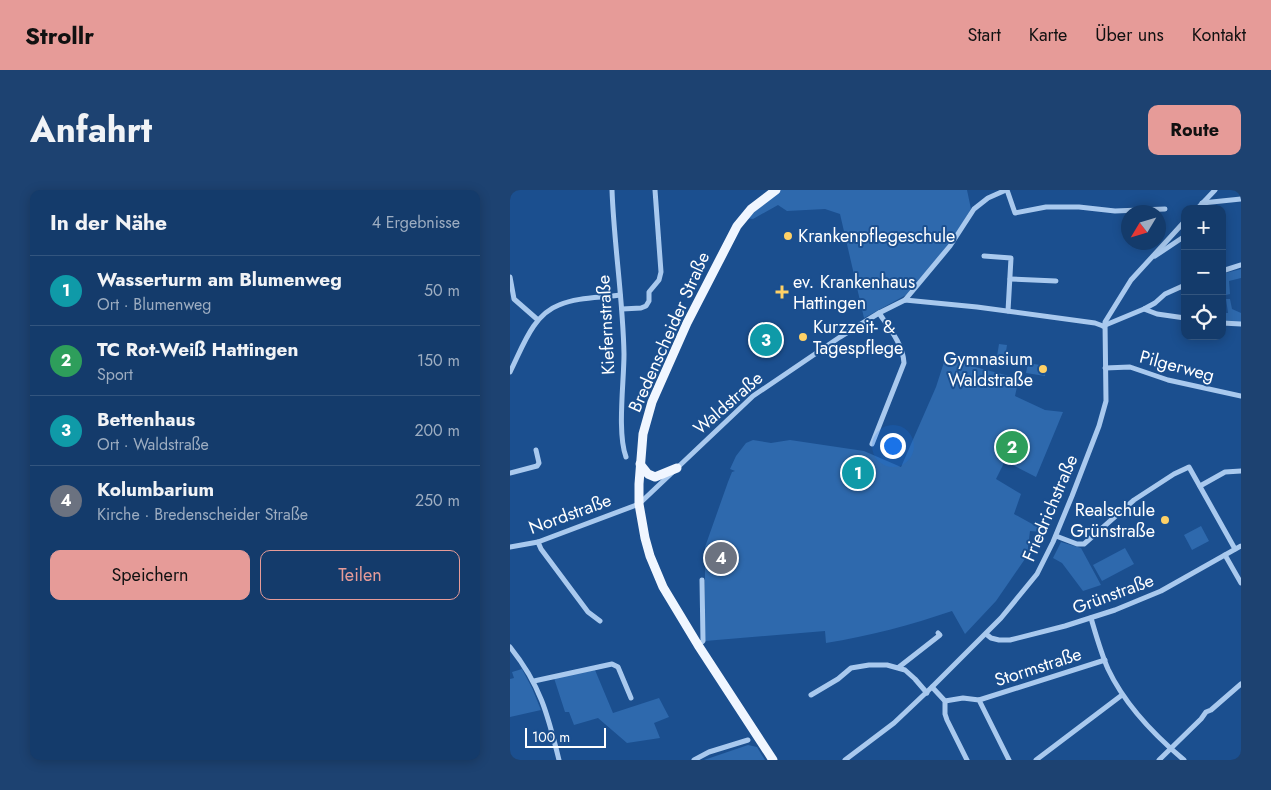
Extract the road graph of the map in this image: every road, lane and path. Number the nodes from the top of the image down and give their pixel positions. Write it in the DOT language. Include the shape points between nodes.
graph roads {
  1 [pos="612,190"];
  2 [pos="655,190"];
  3 [pos="776,190"];
  4 [pos="1007,190"];
  5 [pos="1215,190"];
  6 [pos="1241,200"];
  7 [pos="1202,203"];
  8 [pos="1121,211"];
  9 [pos="1181,225"];
  10 [pos="1181,239"];
  11 [pos="984,256"];
  12 [pos="1148,260"];
  13 [pos="1241,264"];
  14 [pos="1226,270"];
  15 [pos="510,277"];
  16 [pos="1010,279"];
  17 [pos="1056,281"];
  18 [pos="1181,286"];
  19 [pos="620,295"];
  20 [pos="905,300"];
  21 [pos="622,309"];
  22 [pos="1144,309"];
  23 [pos="1008,311"];
  24 [pos="879,313"];
  25 [pos="1181,317"];
  26 [pos="538,320"];
  27 [pos="1226,322"];
  28 [pos="1241,324"];
  29 [pos="1103,326"];
  30 [pos="1105,368"];
  31 [pos="510,372"];
  32 [pos="1241,396"];
  33 [pos="872,444"];
  34 [pos="536,450"];
  35 [pos="626,457"];
  36 [pos="640,464"];
  37 [pos="677,468"];
  38 [pos="1241,471"];
  39 [pos="510,473"];
  40 [pos="1200,486"];
  41 [pos="639,504"];
  42 [pos="1056,536"];
  43 [pos="538,542"];
  44 [pos="1241,546"];
  45 [pos="510,547"];
  46 [pos="1235,549"];
  47 [pos="1225,555"];
  48 [pos="702,580"];
  49 [pos="1241,583"];
  50 [pos="1091,618"];
  51 [pos="600,621"];
  52 [pos="938,633"];
  53 [pos="986,634"];
  54 [pos="698,645"];
  55 [pos="510,647"];
  56 [pos="1105,660"];
  57 [pos="899,667"];
  58 [pos="534,682"];
  59 [pos="1241,684"];
  60 [pos="932,687"];
  61 [pos="927,693"];
  62 [pos="811,695"];
  63 [pos="1122,695"];
  64 [pos="631,698"];
  65 [pos="979,700"];
  66 [pos="945,701"];
  67 [pos="748,740"];
  68 [pos="1170,748"];
  69 [pos="848,759"];
  70 [pos="559,760"];
  71 [pos="694,760"];
  72 [pos="773,760"];
  73 [pos="967,760"];
  74 [pos="1009,760"];
  75 [pos="1036,760"];
  76 [pos="1159,760"];
  77 [pos="1184,760"];
  1 -- 19 [label="street, Kiefernstraße"];
  2 -- 21 [label="street" via="660,276 650,290 646,306"];
  3 -- 36 [label="main road, Bredenscheider Straße" via="742,219 713,270 652,402 643,434"];
  4 -- 8 [label="street" via="1015,213 1046,206"];
  4 -- 20 [label="street" via="988,198 974,209 950,246"];
  5 -- 7 [label="street"];
  6 -- 7 [label="street"];
  9 -- 12 [label="street"];
  10 -- 12 [label="street"];
  11 -- 16 [label="street" via="1010,258"];
  12 -- 29 [label="street" via="1131,280"];
  13 -- 14 [label="street"];
  15 -- 26 [label="street" via="514,299"];
  16 -- 17 [label="street"];
  16 -- 23 [label="street"];
  18 -- 22 [label="street"];
  19 -- 21 [label="street, Kiefernstraße"];
  19 -- 26 [label="street" via="562,304"];
  20 -- 23 [label="street"];
  20 -- 24 [label="street, Waldstraße"];
  21 -- 35 [label="street, Kiefernstraße" via="622,444"];
  22 -- 25 [label="street"];
  22 -- 29 [label="street"];
  23 -- 29 [label="street"];
  24 -- 33 [label="street" via="899,344 904,363"];
  24 -- 37 [label="street, Waldstraße" via="753,396"];
  26 -- 31 [label="street"];
  27 -- 28 [label="street"];
  29 -- 30 [label="street, Friedrichstraße"];
  30 -- 32 [label="street, Pilgerweg" via="1130,368"];
  30 -- 42 [label="street, Friedrichstraße" via="1106,401 1099,426"];
  34 -- 39 [label="street" via="537,466"];
  36 -- 37 [label="main road" via="655,477"];
  36 -- 41 [label="main road, Bredenscheider Straße"];
  37 -- 41 [label="street, Waldstraße"];
  38 -- 40 [label="street" via="1225,472"];
  40 -- 42 [label="street" via="1188,467 1134,500 1084,544"];
  40 -- 46 [label="street"];
  41 -- 43 [label="street, Nordstraße"];
  41 -- 54 [label="main road, Bredenscheider Straße" via="656,573"];
  42 -- 53 [label="street, Friedrichstraße" via="1037,574"];
  43 -- 45 [label="street, Nordstraße"];
  43 -- 51 [label="street" via="584,607"];
  44 -- 46 [label="street, Grünstraße"];
  46 -- 47 [label="street, Grünstraße"];
  47 -- 49 [label="street"];
  47 -- 50 [label="street, Grünstraße" via="1152,596"];
  48 -- 54 [label="street" via="703,641"];
  50 -- 53 [label="street, Grünstraße" via="1010,640 991,638"];
  50 -- 56 [label="street"];
  52 -- 57 [label="street" via="940,635"];
  53 -- 60 [label="street, Friedrichstraße"];
  54 -- 72 [label="main road, Bredenscheider Straße"];
  55 -- 58 [label="street"];
  56 -- 63 [label="street"];
  56 -- 65 [label="street, Stormstraße"];
  57 -- 61 [label="street"];
  57 -- 62 [label="street" via="887,664 852,668"];
  58 -- 64 [label="street" via="612,664 618,667"];
  58 -- 70 [label="street" via="547,712"];
  59 -- 68 [label="street"];
  60 -- 61 [label="street, Friedrichstraße"];
  60 -- 66 [label="street"];
  61 -- 69 [label="street, Friedrichstraße"];
  63 -- 68 [label="street"];
  63 -- 75 [label="street"];
  65 -- 66 [label="street, Stormstraße"];
  65 -- 74 [label="street"];
  66 -- 73 [label="street" via="947,720"];
  67 -- 71 [label="street"];
  68 -- 76 [label="street"];
  68 -- 77 [label="street"];
}
